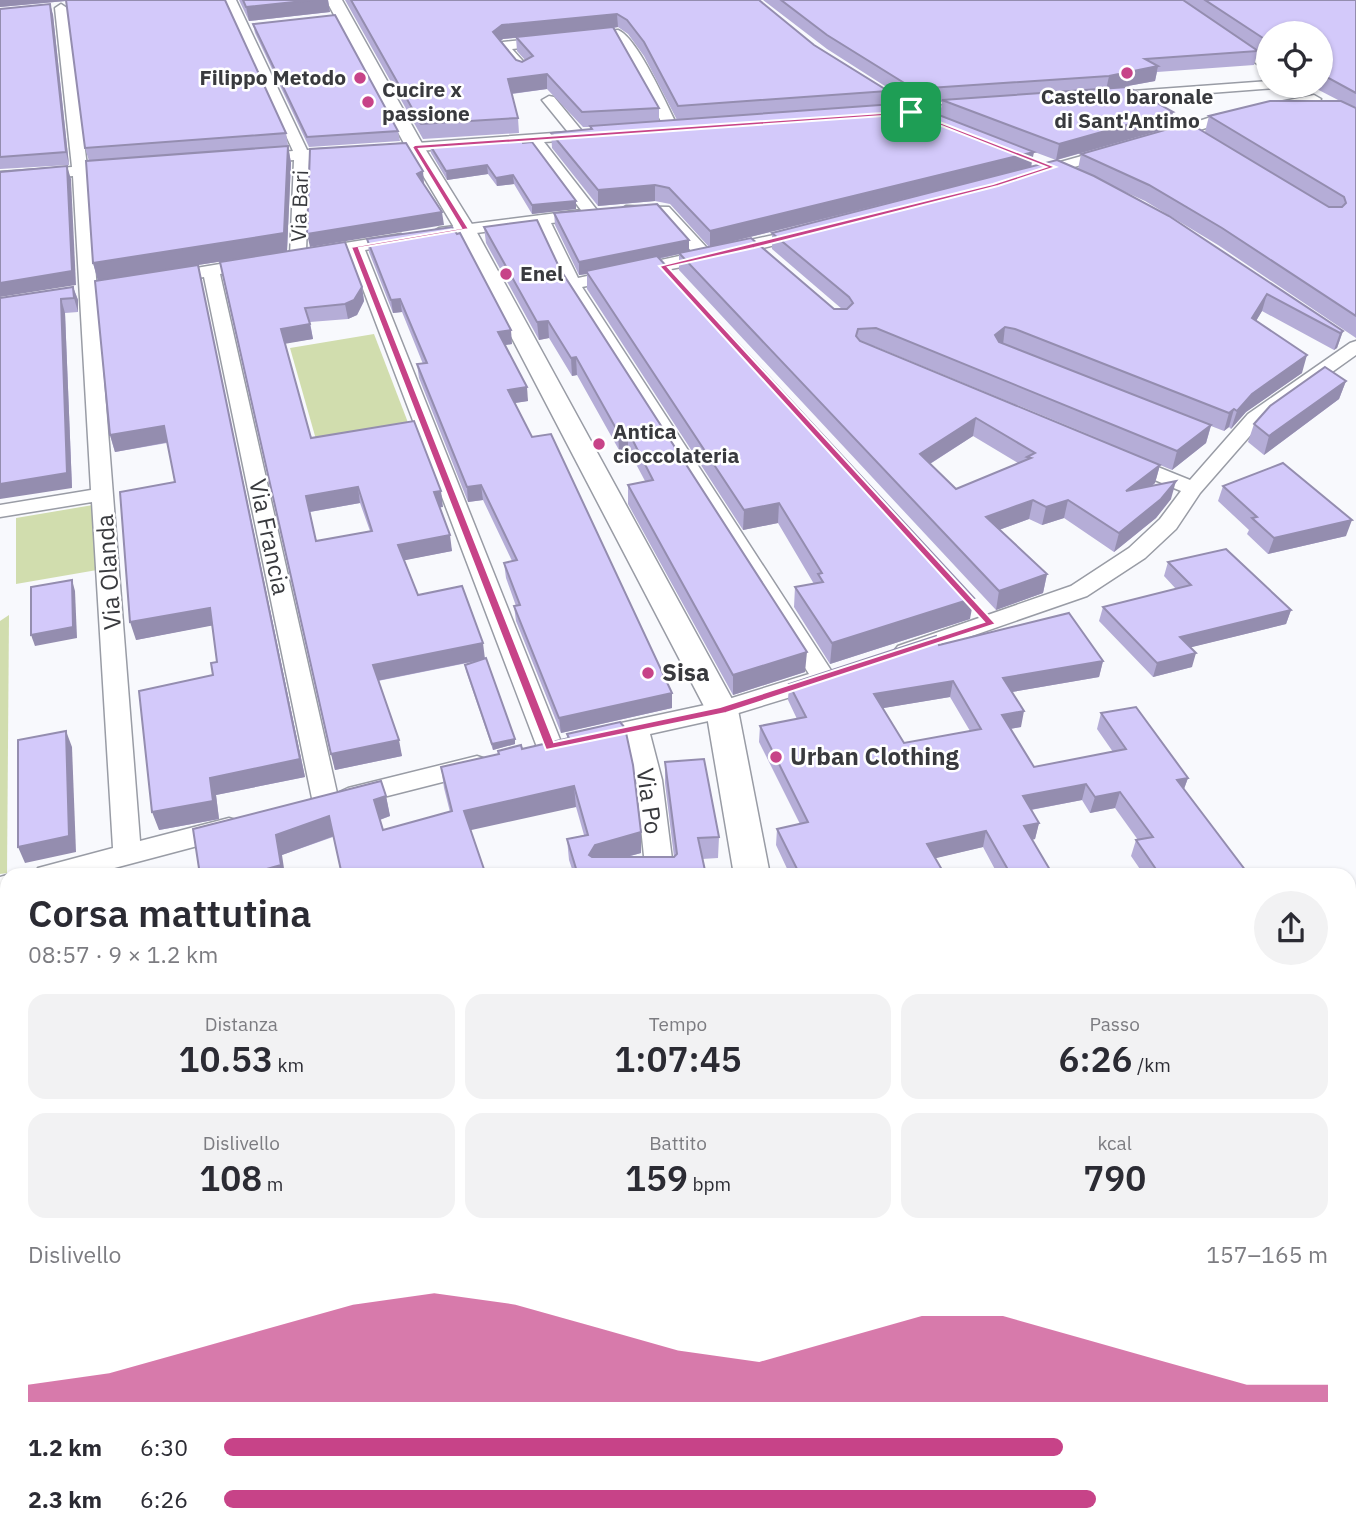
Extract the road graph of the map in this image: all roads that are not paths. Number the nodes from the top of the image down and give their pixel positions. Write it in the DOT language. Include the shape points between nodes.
graph roads {
  1 [pos="230,0"];
  2 [pos="334,0"];
  3 [pos="1187,0"];
  4 [pos="1170,1"];
  5 [pos="62,8"];
  6 [pos="1256,59"];
  7 [pos="524,71"];
  8 [pos="1256,86"];
  9 [pos="1127,95"];
  10 [pos="886,96"];
  11 [pos="1090,98"];
  12 [pos="1313,98"];
  13 [pos="549,100"];
  14 [pos="994,106"];
  15 [pos="1147,107"];
  16 [pos="911,112"];
  17 [pos="885,114"];
  18 [pos="1168,119"];
  19 [pos="950,127"];
  20 [pos="672,129"];
  21 [pos="1188,130"];
  22 [pos="605,134"];
  23 [pos="578,135"];
  24 [pos="534,139"];
  25 [pos="1210,143"];
  26 [pos="415,147"];
  27 [pos="302,155"];
  28 [pos="1028,156"];
  29 [pos="247,159"];
  30 [pos="136,167"];
  31 [pos="1053,167"];
  32 [pos="80,171"];
  33 [pos="0,177"];
  34 [pos="1018,178"];
  35 [pos="1083,178"];
  36 [pos="592,214"];
  37 [pos="541,219"];
  38 [pos="465,229"];
  39 [pos="821,229"];
  40 [pos="754,246"];
  41 [pos="355,247"];
  42 [pos="705,257"];
  43 [pos="286,258"];
  44 [pos="773,262"];
  45 [pos="663,266"];
  46 [pos="211,271"];
  47 [pos="143,282"];
  48 [pos="572,284"];
  49 [pos="681,286"];
  50 [pos="88,290"];
  51 [pos="1351,345"];
  52 [pos="1207,434"];
  53 [pos="1232,444"];
  54 [pos="1105,452"];
  55 [pos="1193,489"];
  56 [pos="104,494"];
  57 [pos="0,511"];
  58 [pos="972,603"];
  59 [pos="991,624"];
  60 [pos="888,657"];
  61 [pos="850,669"];
  62 [pos="824,678"];
  63 [pos="722,710"];
  64 [pos="636,727"];
  65 [pos="550,747"];
  66 [pos="523,753"];
  67 [pos="497,760"];
  68 [pos="326,803"];
  69 [pos="299,810"];
  70 [pos="260,820"];
  71 [pos="127,854"];
  72 [pos="74,868"];
  73 [pos="650,868"];
  74 [pos="751,868"];
  1 -- 27 [label="street" via="250,27"];
  2 -- 26 [label="street" via="338,18"];
  3 -- 4 [label="street"];
  4 -- 6 [label="street"];
  5 -- 32 [label="street"];
  7 -- 20 [label="street" via="503,46 618,34"];
  8 -- 9 [label="street"];
  9 -- 11 [label="street"];
  9 -- 15 [label="street"];
  10 -- 16 [label="street"];
  12 -- 21 [label="street" via="1319,101 1222,118"];
  13 -- 23 [label="street"];
  14 -- 16 [label="street"];
  16 -- 17 [label="street"];
  16 -- 19 [label="street"];
  18 -- 21 [label="street"];
  21 -- 25 [label="street"];
  21 -- 31 [label="street"];
  22 -- 23 [label="street"];
  23 -- 24 [label="street"];
  24 -- 26 [label="street"];
  24 -- 36 [label="street"];
  26 -- 27 [label="street"];
  26 -- 38 [label="street"];
  27 -- 29 [label="street"];
  27 -- 43 [label="street, Via Bari"];
  28 -- 31 [label="street"];
  30 -- 32 [label="street"];
  31 -- 34 [label="street"];
  31 -- 35 [label="street"];
  32 -- 33 [label="street"];
  32 -- 50 [label="street"];
  36 -- 37 [label="street"];
  36 -- 42 [label="street" via="663,210"];
  37 -- 38 [label="street"];
  37 -- 48 [label="street"];
  38 -- 41 [label="street"];
  38 -- 63 [label="street"];
  39 -- 40 [label="street"];
  40 -- 42 [label="street"];
  40 -- 44 [label="street"];
  41 -- 43 [label="street"];
  41 -- 65 [label="street"];
  42 -- 45 [label="street"];
  43 -- 46 [label="street"];
  45 -- 48 [label="street"];
  45 -- 49 [label="street"];
  46 -- 47 [label="street"];
  46 -- 68 [label="street, Via Francia"];
  48 -- 62 [label="street"];
  50 -- 56 [label="street, Via Olanda"];
  51 -- 53 [label="street" via="1255,418"];
  52 -- 53 [label="street"];
  53 -- 55 [label="street"];
  54 -- 55 [label="street"];
  55 -- 59 [label="street" via="1168,524 1137,553 1079,590"];
  56 -- 57 [label="street"];
  56 -- 71 [label="street, Via Olanda"];
  58 -- 59 [label="street"];
  59 -- 60 [label="street"];
  61 -- 62 [label="street"];
  62 -- 63 [label="street"];
  63 -- 64 [label="street"];
  63 -- 74 [label="street"];
  64 -- 65 [label="street"];
  64 -- 73 [label="street, Via Po" via="649,780"];
  65 -- 66 [label="street"];
  67 -- 68 [label="street"];
  68 -- 69 [label="street"];
  70 -- 71 [label="street"];
  71 -- 72 [label="street"];
}
